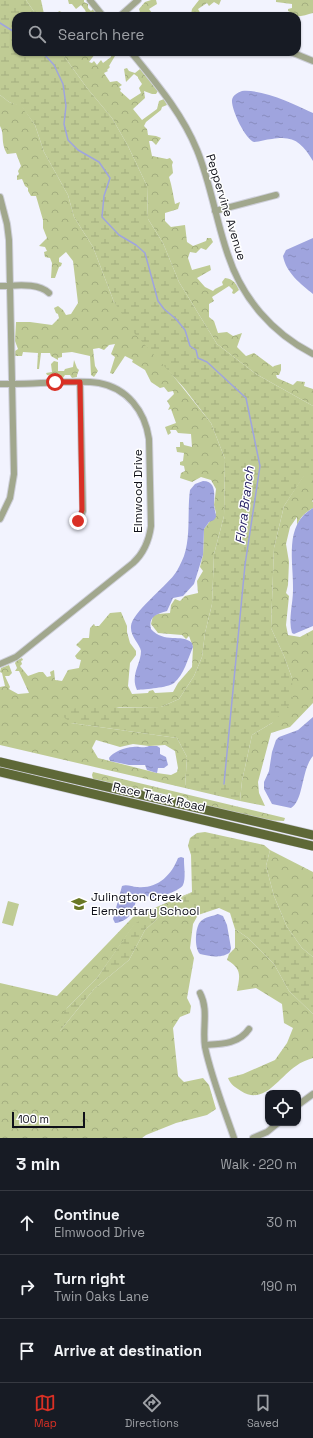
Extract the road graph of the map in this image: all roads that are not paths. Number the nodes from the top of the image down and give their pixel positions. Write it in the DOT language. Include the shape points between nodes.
graph roads {
  1 [pos="90,0"];
  2 [pos="138,0"];
  3 [pos="100,12"];
  4 [pos="124,12"];
  5 [pos="134,56"];
  6 [pos="301,56"];
  7 [pos="313,60"];
  8 [pos="276,195"];
  9 [pos="0,197"];
  10 [pos="215,211"];
  11 [pos="0,286"];
  12 [pos="10,286"];
  13 [pos="49,293"];
  14 [pos="313,354"];
  15 [pos="80,382"];
  16 [pos="0,384"];
  17 [pos="12,384"];
  18 [pos="0,519"];
  19 [pos="75,523"];
  20 [pos="0,664"];
  21 [pos="0,762"];
  22 [pos="0,772"];
  23 [pos="60,776"];
  24 [pos="91,783"];
  25 [pos="57,785"];
  26 [pos="88,793"];
  27 [pos="313,836"];
  28 [pos="313,846"];
  29 [pos="200,993"];
  30 [pos="249,1029"];
  31 [pos="205,1045"];
  32 [pos="313,1094"];
  33 [pos="301,1103"];
  34 [pos="276,1126"];
  35 [pos="269,1135"];
  36 [pos="234,1138"];
  37 [pos="253,1138"];
  1 -- 3 [label="street"];
  2 -- 4 [label="street"];
  5 -- 10 [label="street, Peppervine Avenue" via="171,102 187,128 202,165"];
  6 -- 7 [label="street"];
  8 -- 10 [label="street"];
  9 -- 12 [label="street" via="7,224"];
  10 -- 14 [label="street, Peppervine Avenue" via="231,264 252,303 282,334"];
  11 -- 12 [label="street"];
  12 -- 13 [label="street" via="36,286"];
  12 -- 17 [label="street"];
  15 -- 17 [label="street, Elmwood Drive"];
  15 -- 19 [label="street" via="82,510 80,518"];
  15 -- 20 [label="street, Elmwood Drive" via="98,383 120,391 134,403 145,422 149,439 151,526 148,540 142,553 133,563 16,657"];
  16 -- 17 [label="street, Elmwood Drive"];
  17 -- 18 [label="street" via="14,482 9,502"];
  21 -- 23 [label="main road, Race Track Road"];
  22 -- 25 [label="main road, Race Track Road"];
  23 -- 24 [label="main road, Race Track Road"];
  23 -- 25 [label="main road"];
  24 -- 26 [label="main road"];
  24 -- 27 [label="main road, Race Track Road"];
  25 -- 26 [label="main road, Race Track Road"];
  26 -- 28 [label="main road, Race Track Road"];
  29 -- 31 [label="street" via="205,1006"];
  30 -- 31 [label="street" via="237,1040"];
  31 -- 36 [label="street"];
  32 -- 33 [label="street"];
  34 -- 35 [label="street"];
  35 -- 37 [label="street"];
}
